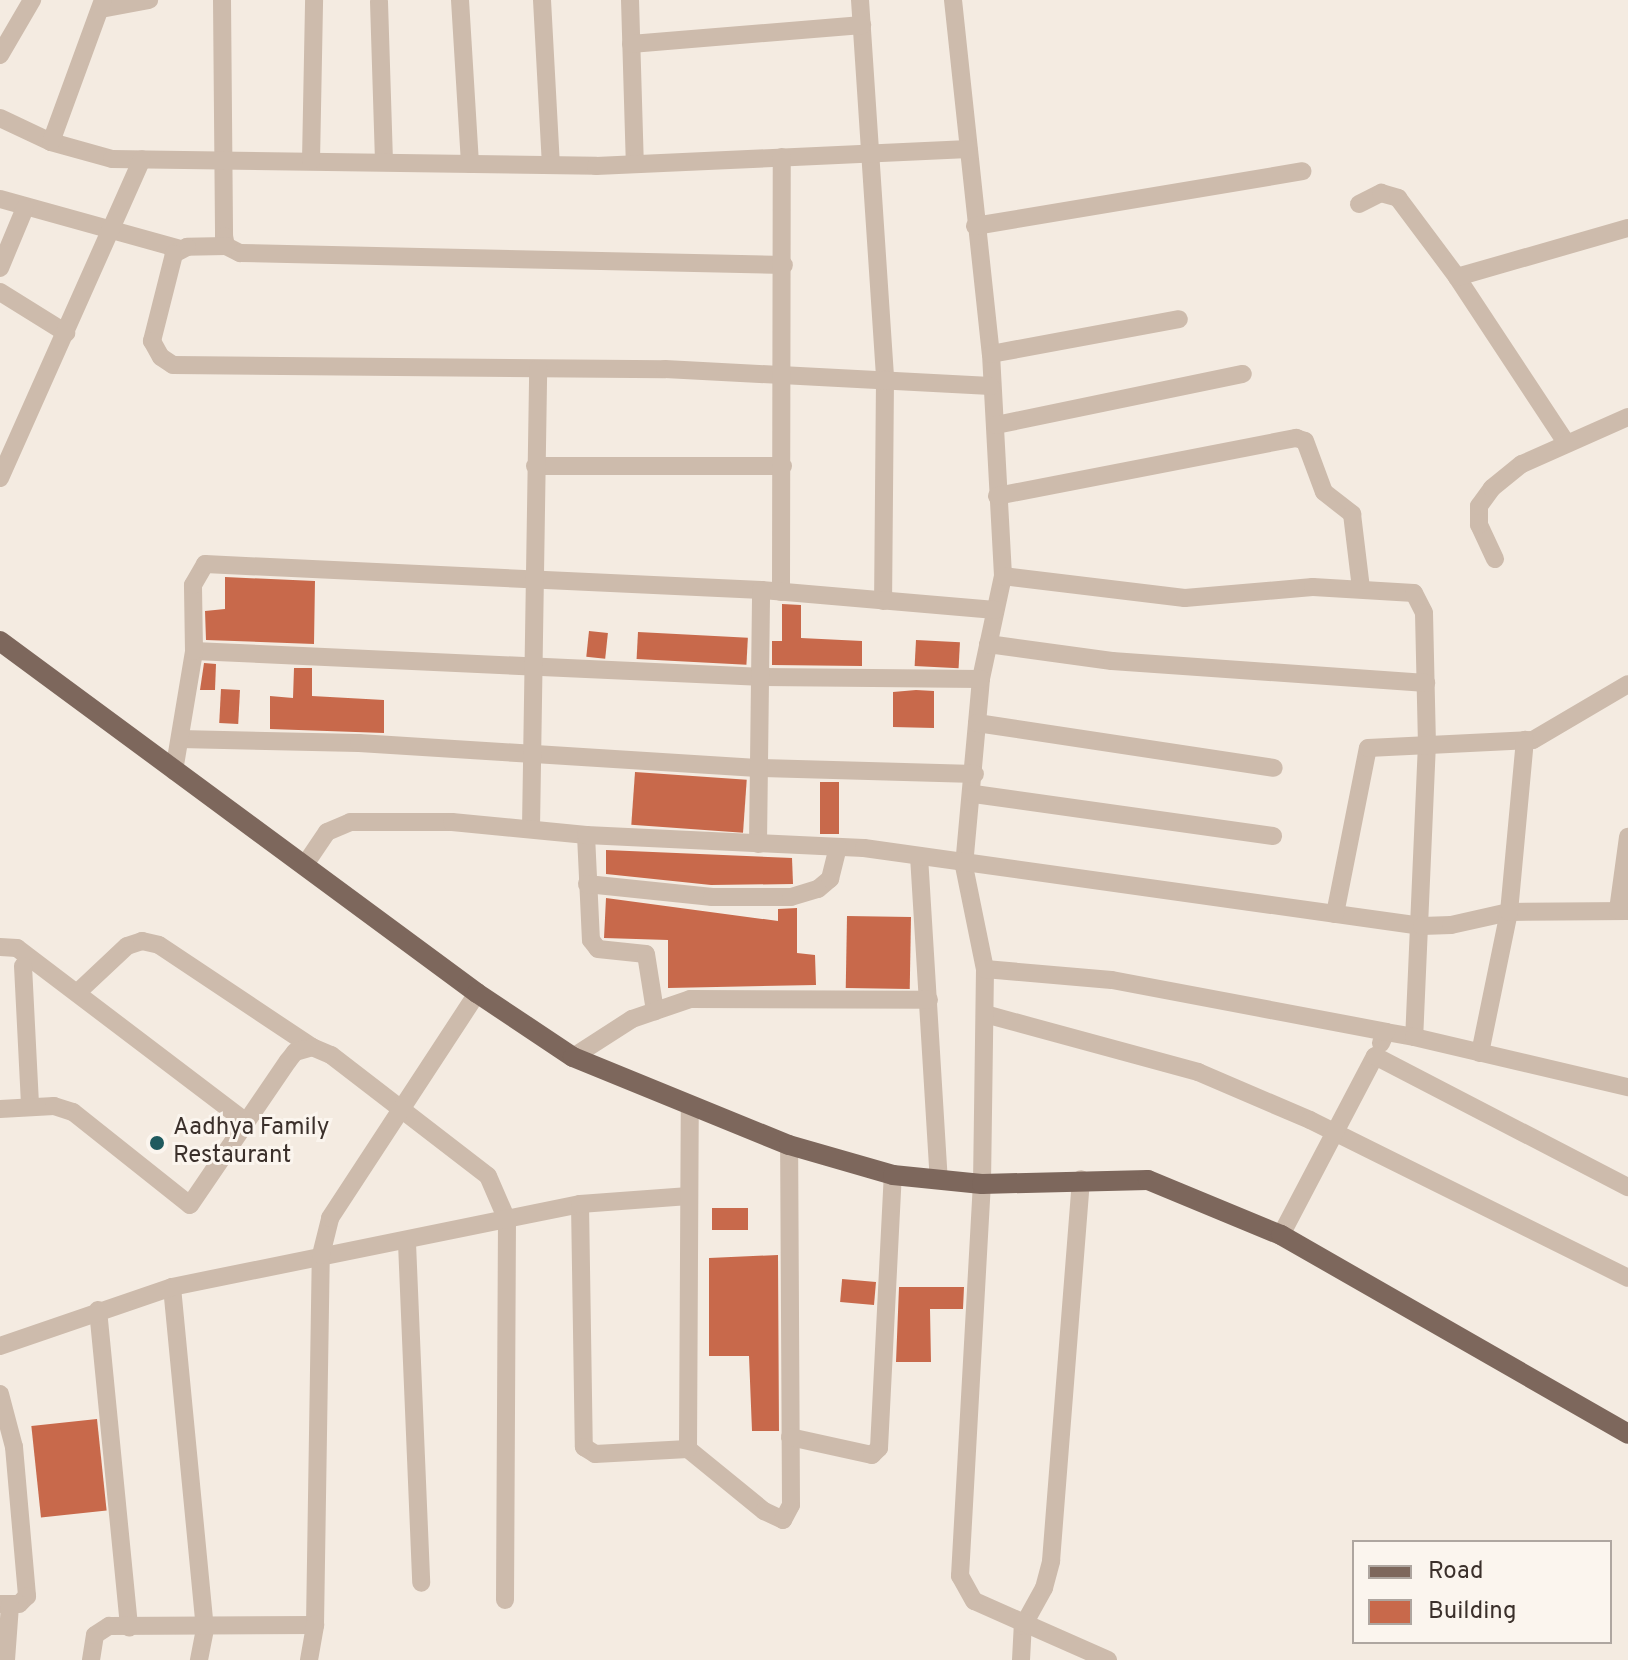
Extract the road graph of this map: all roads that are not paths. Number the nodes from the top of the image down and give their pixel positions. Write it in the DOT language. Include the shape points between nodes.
graph roads {
  1 [pos="32,0"];
  2 [pos="149,0"];
  3 [pos="222,0"];
  4 [pos="314,0"];
  5 [pos="460,0"];
  6 [pos="542,0"];
  7 [pos="630,0"];
  8 [pos="860,0"];
  9 [pos="953,0"];
  10 [pos="379,2"];
  11 [pos="102,5"];
  12 [pos="862,25"];
  13 [pos="631,44"];
  14 [pos="0,55"];
  15 [pos="0,118"];
  16 [pos="51,142"];
  17 [pos="969,149"];
  18 [pos="874,150"];
  19 [pos="782,157"];
  20 [pos="142,159"];
  21 [pos="225,160"];
  22 [pos="311,161"];
  23 [pos="384,162"];
  24 [pos="470,164"];
  25 [pos="635,164"];
  26 [pos="551,165"];
  27 [pos="1302,171"];
  28 [pos="0,199"];
  29 [pos="1359,204"];
  30 [pos="25,208"];
  31 [pos="975,226"];
  32 [pos="111,228"];
  33 [pos="1628,228"];
  34 [pos="226,246"];
  35 [pos="180,249"];
  36 [pos="784,265"];
  37 [pos="0,268"];
  38 [pos="1457,277"];
  39 [pos="0,292"];
  40 [pos="1179,319"];
  41 [pos="66,333"];
  42 [pos="991,354"];
  43 [pos="538,369"];
  44 [pos="785,373"];
  45 [pos="1243,374"];
  46 [pos="885,379"];
  47 [pos="991,386"];
  48 [pos="1628,417"];
  49 [pos="996,425"];
  50 [pos="1565,441"];
  51 [pos="535,466"];
  52 [pos="783,466"];
  53 [pos="0,478"];
  54 [pos="997,496"];
  55 [pos="1495,559"];
  56 [pos="1003,576"];
  57 [pos="531,578"];
  58 [pos="1361,588"];
  59 [pos="761,590"];
  60 [pos="781,592"];
  61 [pos="883,601"];
  62 [pos="995,610"];
  63 [pos="0,641"];
  64 [pos="988,644"];
  65 [pos="194,651"];
  66 [pos="534,669"];
  67 [pos="763,677"];
  68 [pos="981,679"];
  69 [pos="1426,683"];
  70 [pos="1628,684"];
  71 [pos="977,723"];
  72 [pos="180,739"];
  73 [pos="1525,740"];
  74 [pos="1427,743"];
  75 [pos="533,753"];
  76 [pos="761,768"];
  77 [pos="1274,768"];
  78 [pos="174,771"];
  79 [pos="975,774"];
  80 [pos="974,794"];
  81 [pos="531,828"];
  82 [pos="586,835"];
  83 [pos="1273,836"];
  84 [pos="1628,837"];
  85 [pos="758,844"];
  86 [pos="838,847"];
  87 [pos="919,856"];
  88 [pos="304,866"];
  89 [pos="964,866"];
  90 [pos="587,884"];
  91 [pos="1623,910"];
  92 [pos="1509,912"];
  93 [pos="1335,914"];
  94 [pos="1422,926"];
  95 [pos="0,947"];
  96 [pos="23,966"];
  97 [pos="985,969"];
  98 [pos="78,992"];
  99 [pos="477,993"];
  100 [pos="929,1000"];
  101 [pos="655,1011"];
  102 [pos="985,1014"];
  103 [pos="1386,1032"];
  104 [pos="1414,1037"];
  105 [pos="312,1047"];
  106 [pos="1480,1053"];
  107 [pos="1375,1056"];
  108 [pos="573,1057"];
  109 [pos="1628,1087"];
  110 [pos="30,1106"];
  111 [pos="399,1107"];
  112 [pos="690,1107"];
  113 [pos="0,1109"];
  114 [pos="246,1122"];
  115 [pos="1335,1133"];
  116 [pos="789,1145"];
  117 [pos="893,1175"];
  118 [pos="939,1179"];
  119 [pos="1081,1179"];
  120 [pos="982,1184"];
  121 [pos="1628,1187"];
  122 [pos="689,1196"];
  123 [pos="580,1204"];
  124 [pos="507,1220"];
  125 [pos="1281,1235"];
  126 [pos="407,1243"];
  127 [pos="321,1255"];
  128 [pos="1628,1278"];
  129 [pos="172,1287"];
  130 [pos="98,1310"];
  131 [pos="0,1346"];
  132 [pos="0,1394"];
  133 [pos="1628,1434"];
  134 [pos="790,1437"];
  135 [pos="688,1449"];
  136 [pos="421,1583"];
  137 [pos="505,1600"];
  138 [pos="5,1604"];
  139 [pos="315,1625"];
  140 [pos="1023,1626"];
  141 [pos="129,1627"];
  142 [pos="205,1629"];
  143 [pos="6,1660"];
  144 [pos="91,1660"];
  145 [pos="199,1660"];
  146 [pos="309,1660"];
  147 [pos="1021,1660"];
  148 [pos="1108,1660"];
  1 -- 14 [label="street"];
  2 -- 11 [label="street"];
  3 -- 21 [label="street"];
  4 -- 22 [label="street"];
  5 -- 24 [label="street"];
  6 -- 26 [label="street"];
  7 -- 13 [label="street"];
  8 -- 12 [label="street"];
  9 -- 17 [label="street"];
  10 -- 23 [label="street"];
  11 -- 16 [label="street"];
  12 -- 13 [label="street"];
  12 -- 18 [label="street"];
  13 -- 25 [label="street"];
  15 -- 16 [label="street"];
  16 -- 20 [label="street" via="112,159"];
  17 -- 18 [label="street"];
  17 -- 31 [label="street"];
  18 -- 19 [label="street"];
  18 -- 46 [label="street"];
  19 -- 25 [label="street"];
  19 -- 36 [label="street"];
  20 -- 21 [label="street"];
  20 -- 32 [label="street"];
  21 -- 22 [label="street"];
  21 -- 34 [label="street"];
  22 -- 23 [label="street"];
  23 -- 24 [label="street"];
  24 -- 26 [label="street"];
  25 -- 26 [label="street"];
  27 -- 31 [label="street"];
  28 -- 30 [label="street"];
  29 -- 38 [label="street" via="1381,193 1398,198"];
  30 -- 32 [label="street"];
  30 -- 37 [label="street"];
  31 -- 42 [label="street"];
  32 -- 35 [label="street"];
  32 -- 41 [label="street"];
  33 -- 38 [label="street"];
  34 -- 35 [label="street"];
  34 -- 36 [label="street" via="240,253"];
  35 -- 43 [label="street" via="155,316 152,341 173,365"];
  36 -- 44 [label="street"];
  38 -- 50 [label="street"];
  39 -- 41 [label="street"];
  40 -- 42 [label="street"];
  41 -- 53 [label="street"];
  42 -- 47 [label="street"];
  43 -- 44 [label="street"];
  43 -- 51 [label="street"];
  44 -- 46 [label="street"];
  44 -- 52 [label="street"];
  45 -- 49 [label="street"];
  46 -- 47 [label="street"];
  46 -- 61 [label="street"];
  47 -- 49 [label="street"];
  48 -- 50 [label="street"];
  49 -- 54 [label="street"];
  50 -- 55 [label="street" via="1522,464 1479,506 1479,525"];
  51 -- 52 [label="street"];
  51 -- 57 [label="street"];
  52 -- 60 [label="street"];
  54 -- 56 [label="street"];
  54 -- 58 [label="street" via="1296,438 1305,441 1324,492 1352,514"];
  56 -- 58 [label="street" via="1185,598"];
  56 -- 62 [label="street"];
  57 -- 59 [label="street"];
  57 -- 65 [label="street" via="205,564 193,585"];
  57 -- 66 [label="street"];
  58 -- 69 [label="street" via="1406,590 1420,602"];
  59 -- 60 [label="street"];
  59 -- 67 [label="street"];
  60 -- 61 [label="street"];
  61 -- 62 [label="street"];
  62 -- 64 [label="street"];
  63 -- 78 [label="main road"];
  64 -- 68 [label="street"];
  64 -- 69 [label="street" via="1112,661"];
  65 -- 66 [label="street"];
  65 -- 72 [label="street"];
  66 -- 67 [label="street"];
  66 -- 75 [label="street"];
  67 -- 68 [label="street"];
  67 -- 76 [label="street"];
  68 -- 71 [label="street"];
  69 -- 74 [label="street"];
  70 -- 73 [label="street" via="1540,737"];
  71 -- 77 [label="street"];
  71 -- 79 [label="street"];
  72 -- 75 [label="street"];
  72 -- 78 [label="street"];
  73 -- 74 [label="street"];
  73 -- 92 [label="street"];
  74 -- 93 [label="street" via="1368,748"];
  74 -- 94 [label="street"];
  75 -- 76 [label="street"];
  75 -- 81 [label="street"];
  76 -- 79 [label="street"];
  76 -- 85 [label="street"];
  78 -- 88 [label="main road"];
  79 -- 80 [label="street"];
  80 -- 83 [label="street"];
  80 -- 89 [label="street"];
  81 -- 82 [label="street"];
  81 -- 88 [label="street" via="350,822 327,832"];
  82 -- 85 [label="street"];
  82 -- 90 [label="street"];
  84 -- 91 [label="street"];
  85 -- 86 [label="street"];
  86 -- 87 [label="street"];
  86 -- 90 [label="street" via="830,879 818,889 791,897 712,897"];
  87 -- 89 [label="street"];
  87 -- 100 [label="street"];
  88 -- 99 [label="main road"];
  89 -- 93 [label="street"];
  89 -- 97 [label="street"];
  90 -- 101 [label="street" via="591,940 598,949 646,954"];
  91 -- 92 [label="street"];
  92 -- 94 [label="street"];
  92 -- 106 [label="street"];
  93 -- 94 [label="street"];
  94 -- 104 [label="street"];
  95 -- 98 [label="street" via="17,948"];
  96 -- 110 [label="street"];
  97 -- 102 [label="street"];
  97 -- 103 [label="street" via="1112,980"];
  98 -- 105 [label="street" via="127,946 142,941 159,945"];
  98 -- 114 [label="street"];
  99 -- 108 [label="main road"];
  99 -- 111 [label="street"];
  100 -- 101 [label="street" via="690,999"];
  100 -- 118 [label="street"];
  101 -- 108 [label="street" via="632,1019"];
  102 -- 115 [label="street" via="1198,1072"];
  102 -- 120 [label="street"];
  103 -- 104 [label="street"];
  103 -- 107 [label="street"];
  104 -- 106 [label="street"];
  105 -- 111 [label="street" via="331,1055"];
  105 -- 114 [label="street" via="295,1052"];
  106 -- 109 [label="street"];
  107 -- 115 [label="street"];
  107 -- 121 [label="street"];
  108 -- 112 [label="main road"];
  110 -- 113 [label="street"];
  110 -- 114 [label="street" via="73,1112 190,1205"];
  111 -- 124 [label="street" via="488,1176"];
  111 -- 127 [label="street" via="330,1218"];
  112 -- 116 [label="main road"];
  112 -- 122 [label="street"];
  115 -- 125 [label="street"];
  115 -- 128 [label="street"];
  116 -- 117 [label="main road"];
  116 -- 134 [label="street"];
  117 -- 118 [label="main road"];
  117 -- 134 [label="street" via="879,1448 872,1455"];
  118 -- 120 [label="main road"];
  119 -- 120 [label="main road"];
  119 -- 125 [label="main road" via="1148,1180"];
  119 -- 140 [label="street" via="1051,1561 1044,1588"];
  120 -- 140 [label="street" via="959,1568 974,1601"];
  122 -- 123 [label="street"];
  122 -- 135 [label="street"];
  123 -- 124 [label="street"];
  123 -- 135 [label="street" via="584,1447 595,1454"];
  124 -- 126 [label="street"];
  124 -- 137 [label="street"];
  125 -- 133 [label="main road"];
  126 -- 127 [label="street"];
  126 -- 136 [label="street"];
  127 -- 129 [label="street"];
  127 -- 139 [label="street"];
  129 -- 130 [label="street"];
  129 -- 142 [label="street"];
  130 -- 131 [label="street"];
  130 -- 141 [label="street"];
  132 -- 138 [label="street" via="14,1447 27,1596 24,1602"];
  134 -- 135 [label="street" via="791,1505 783,1520 764,1511"];
  138 -- 143 [label="street"];
  139 -- 142 [label="street"];
  139 -- 146 [label="street"];
  140 -- 147 [label="street"];
  140 -- 148 [label="street"];
  141 -- 142 [label="street"];
  141 -- 144 [label="street" via="100,1630"];
  142 -- 145 [label="street"];
}
